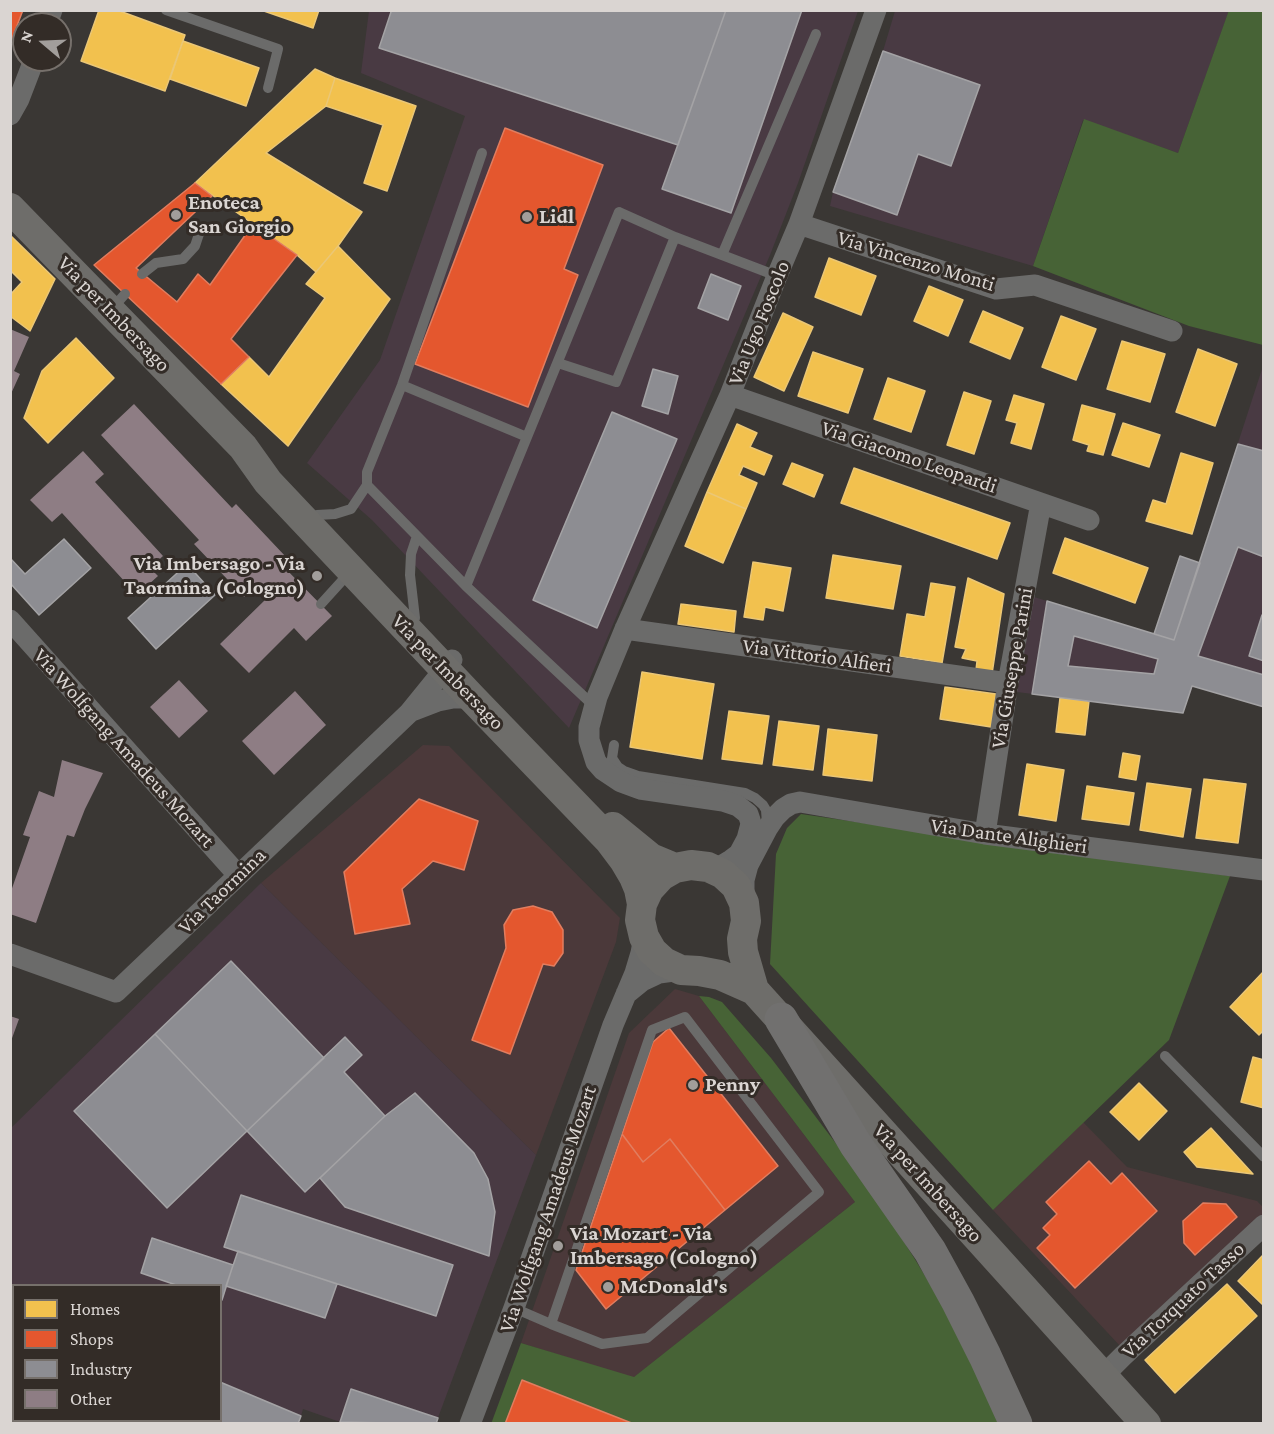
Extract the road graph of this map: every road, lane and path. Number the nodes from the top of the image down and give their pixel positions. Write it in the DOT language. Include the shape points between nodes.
graph roads {
  1 [pos="166,10"];
  2 [pos="876,10"];
  3 [pos="816,34"];
  4 [pos="29,72"];
  5 [pos="268,88"];
  6 [pos="10,115"];
  7 [pos="482,153"];
  8 [pos="10,207"];
  9 [pos="799,224"];
  10 [pos="201,228"];
  11 [pos="675,237"];
  12 [pos="722,255"];
  13 [pos="142,274"];
  14 [pos="777,276"];
  15 [pos="1172,331"];
  16 [pos="558,363"];
  17 [pos="402,385"];
  18 [pos="730,395"];
  19 [pos="527,437"];
  20 [pos="243,447"];
  21 [pos="366,485"];
  22 [pos="1041,503"];
  23 [pos="317,515"];
  24 [pos="1089,520"];
  25 [pos="417,536"];
  26 [pos="356,566"];
  27 [pos="466,586"];
  28 [pos="321,604"];
  29 [pos="415,618"];
  30 [pos="10,620"];
  31 [pos="625,629"];
  32 [pos="449,664"];
  33 [pos="1008,683"];
  34 [pos="472,698"];
  35 [pos="594,706"];
  36 [pos="409,713"];
  37 [pos="614,745"];
  38 [pos="612,768"];
  39 [pos="767,829"];
  40 [pos="985,834"];
  41 [pos="708,867"];
  42 [pos="675,868"];
  43 [pos="1263,870"];
  44 [pos="238,875"];
  45 [pos="744,903"];
  46 [pos="642,904"];
  47 [pos="644,937"];
  48 [pos="742,939"];
  49 [pos="10,954"];
  50 [pos="690,970"];
  51 [pos="754,990"];
  52 [pos="626,994"];
  53 [pos="781,1019"];
  54 [pos="1165,1056"];
  55 [pos="1263,1157"];
  56 [pos="1263,1225"];
  57 [pos="514,1308"];
  58 [pos="551,1324"];
  59 [pos="1103,1376"];
  60 [pos="470,1424"];
  61 [pos="1016,1424"];
  62 [pos="1146,1424"];
  1 -- 5 [label="lane" via="278,49"];
  2 -- 9 [label="street, Via Ugo Foscolo"];
  3 -- 12 [label="lane"];
  4 -- 6 [label="street"];
  7 -- 17 [label="lane"];
  8 -- 20 [label="main road, Via per Imbersago" via="118,302"];
  9 -- 14 [label="street, Via Ugo Foscolo"];
  9 -- 15 [label="street, Via Vincenzo Monti" via="996,289 1035,285"];
  10 -- 13 [label="lane" via="195,246 183,259 156,263"];
  11 -- 12 [label="lane"];
  11 -- 16 [label="lane" via="616,382"];
  11 -- 16 [label="lane" via="618,212"];
  12 -- 14 [label="lane"];
  14 -- 18 [label="street, Via Ugo Foscolo"];
  16 -- 19 [label="lane"];
  17 -- 19 [label="lane"];
  17 -- 21 [label="lane" via="367,472"];
  18 -- 22 [label="street, Via Giacomo Leopardi"];
  18 -- 31 [label="street, Via Ugo Foscolo"];
  19 -- 27 [label="lane"];
  20 -- 23 [label="main road, Via per Imbersago" via="274,470"];
  20 -- 26 [label="main road, Via per Imbersago" via="268,482"];
  21 -- 23 [label="lane" via="351,508"];
  21 -- 25 [label="lane"];
  22 -- 24 [label="street, Via Giacomo Leopardi"];
  22 -- 33 [label="street, Via Giuseppe Parini"];
  23 -- 26 [label="main road, Via per Imbersago"];
  25 -- 27 [label="lane"];
  25 -- 29 [label="lane" via="410,575"];
  26 -- 28 [label="lane"];
  26 -- 29 [label="main road, Via per Imbersago"];
  26 -- 32 [label="main road, Via per Imbersago"];
  27 -- 35 [label="lane"];
  29 -- 32 [label="main road, Via per Imbersago"];
  30 -- 44 [label="street, Via Wolfgang Amadeus Mozart"];
  31 -- 33 [label="street, Via Vittorio Alfieri"];
  31 -- 35 [label="street"];
  32 -- 34 [label="main road, Via per Imbersago"];
  32 -- 36 [label="street, Via Taormina"];
  32 -- 42 [label="main road, Via per Imbersago" via="616,831 651,858"];
  33 -- 40 [label="street, Via Giuseppe Parini"];
  34 -- 36 [label="street, Via Taormina" via="438,701"];
  34 -- 46 [label="main road, Via per Imbersago" via="609,840 634,877"];
  35 -- 38 [label="street" via="589,727 592,751 603,770"];
  36 -- 44 [label="street, Via Taormina"];
  37 -- 38 [label="lane"];
  38 -- 39 [label="lane" via="638,776 745,793 766,810"];
  38 -- 41 [label="street" via="621,782 640,789 723,801 748,814 751,824 740,852 721,866"];
  39 -- 40 [label="street, Via Dante Alighieri" via="783,809 800,802"];
  39 -- 45 [label="street, Via Dante Alighieri" via="748,865"];
  40 -- 43 [label="street, Via Dante Alighieri"];
  41 -- 42 [label="main road, Via per Imbersago"];
  41 -- 45 [label="main road" via="736,886"];
  42 -- 46 [label="main road" via="661,876"];
  44 -- 49 [label="street, Via Taormina" via="116,992"];
  45 -- 48 [label="main road, Via per Imbersago"];
  46 -- 47 [label="main road, Via per Imbersago"];
  47 -- 50 [label="main road, Via per Imbersago" via="664,962"];
  47 -- 52 [label="street, Via Wolfgang Amadeus Mozart"];
  48 -- 50 [label="main road" via="717,966"];
  48 -- 51 [label="main road, Via per Imbersago"];
  50 -- 51 [label="main road, Via per Imbersago" via="720,975"];
  50 -- 52 [label="street" via="659,973"];
  51 -- 53 [label="main road, Via per Imbersago"];
  52 -- 57 [label="street, Via Wolfgang Amadeus Mozart"];
  53 -- 59 [label="main road, Via per Imbersago"];
  53 -- 61 [label="highway" via="856,1145 930,1251"];
  54 -- 55 [label="lane"];
  56 -- 59 [label="street, Via Torquato Tasso"];
  57 -- 58 [label="lane"];
  57 -- 60 [label="street, Via Wolfgang Amadeus Mozart"];
  58 -- 58 [label="lane" via="602,1344 646,1338 819,1192 685,1017 652,1030"];
  59 -- 62 [label="main road, Via per Imbersago"];
}
